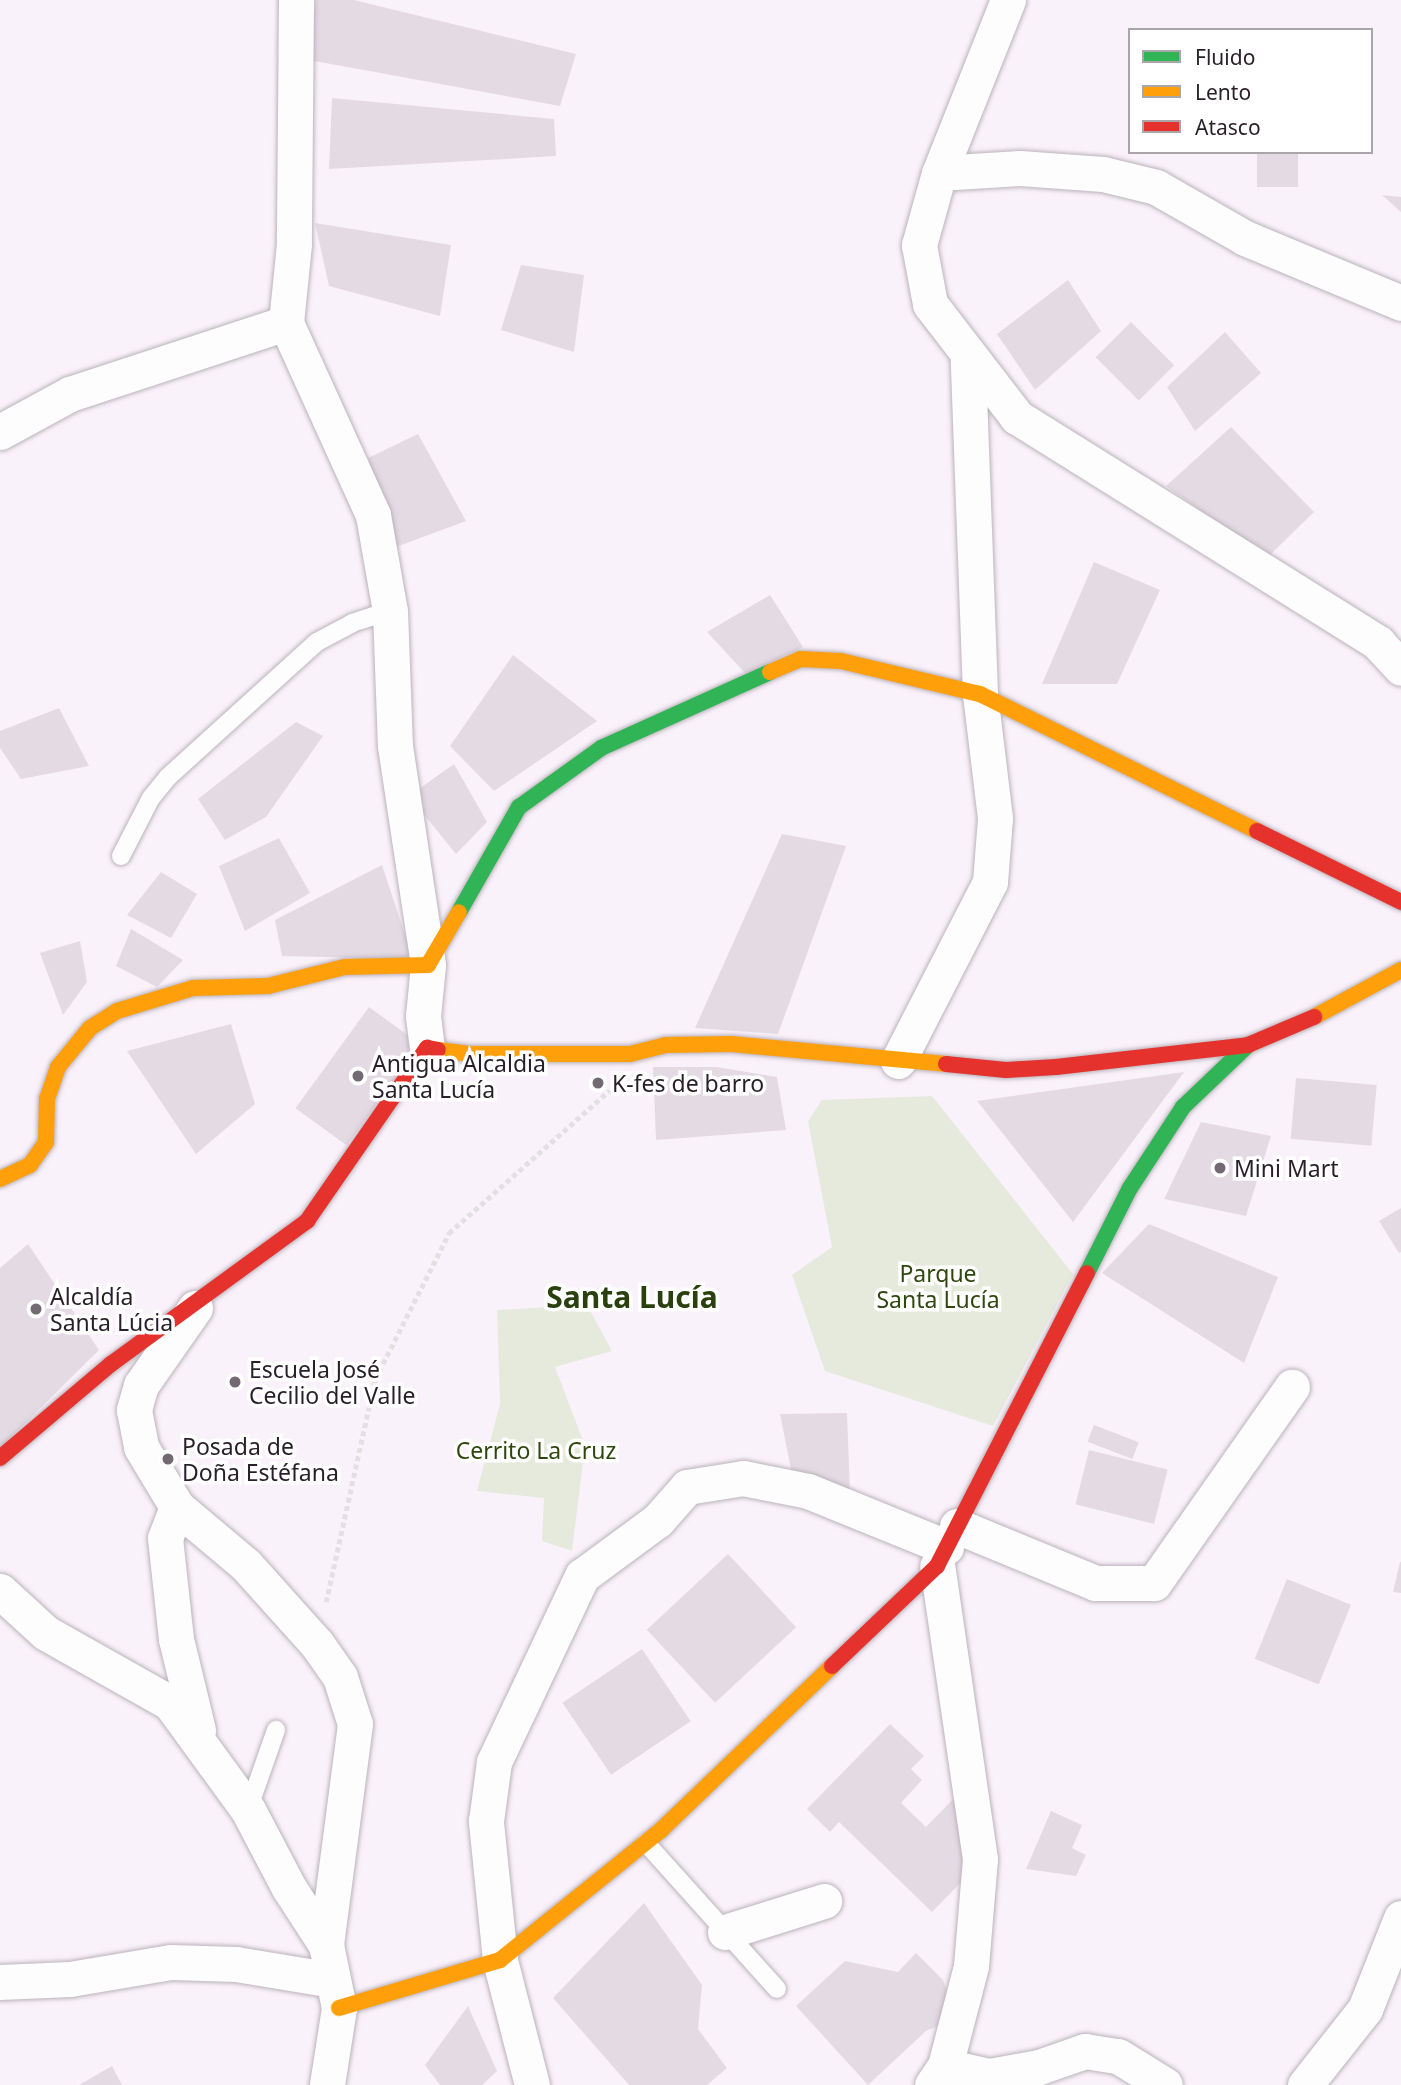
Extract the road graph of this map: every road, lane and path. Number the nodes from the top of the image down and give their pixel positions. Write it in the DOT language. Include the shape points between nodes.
graph roads {
  1 [pos="296,0"];
  2 [pos="1008,0"];
  3 [pos="939,173"];
  4 [pos="1401,303"];
  5 [pos="286,323"];
  6 [pos="968,359"];
  7 [pos="0,432"];
  8 [pos="390,611"];
  9 [pos="1401,668"];
  10 [pos="980,694"];
  11 [pos="121,856"];
  12 [pos="1401,902"];
  13 [pos="428,965"];
  14 [pos="1401,970"];
  15 [pos="1248,1045"];
  16 [pos="427,1048"];
  17 [pos="898,1061"];
  18 [pos="613,1087"];
  19 [pos="0,1179"];
  20 [pos="199,1302"];
  21 [pos="1292,1387"];
  22 [pos="0,1458"];
  23 [pos="177,1507"];
  24 [pos="947,1546"];
  25 [pos="0,1591"];
  26 [pos="317,1644"];
  27 [pos="276,1730"];
  28 [pos="200,1741"];
  29 [pos="248,1810"];
  30 [pos="646,1843"];
  31 [pos="824,1901"];
  32 [pos="1401,1918"];
  33 [pos="725,1932"];
  34 [pos="327,1945"];
  35 [pos="500,1960"];
  36 [pos="0,1982"];
  37 [pos="777,1989"];
  38 [pos="336,1994"];
  39 [pos="939,2076"];
  40 [pos="327,2085"];
  41 [pos="532,2085"];
  42 [pos="1165,2085"];
  43 [pos="1305,2085"];
  1 -- 5 [label="street" via="294,244"];
  2 -- 3 [label="street"];
  3 -- 4 [label="street" via="1020,168 1103,174 1156,187 1245,238"];
  3 -- 6 [label="street" via="919,245 930,304"];
  5 -- 7 [label="street" via="70,394"];
  5 -- 8 [label="street" via="373,515"];
  6 -- 9 [label="street" via="1017,417 1378,643"];
  6 -- 10 [label="street"];
  8 -- 11 [label="lane" via="352,623 317,642 168,778 151,798"];
  8 -- 13 [label="street" via="395,746"];
  10 -- 12 [label="street"];
  10 -- 13 [label="street" via="841,661 800,659 601,748 519,807"];
  10 -- 17 [label="street" via="995,818 990,882"];
  13 -- 16 [label="street" via="423,1016"];
  13 -- 19 [label="street" via="345,967 268,986 193,988 117,1011 90,1028 58,1067 47,1099 46,1142 36,1157 30,1165"];
  14 -- 15 [label="street" via="1296,1027"];
  15 -- 17 [label="street" via="1006,1070"];
  15 -- 24 [label="street" via="1183,1107 1130,1188"];
  16 -- 17 [label="street" via="470,1054 630,1054 665,1045 731,1044"];
  16 -- 20 [label="street" via="307,1222"];
  18 -- 26 [label="path" via="449,1233 375,1379"];
  20 -- 22 [label="street" via="111,1364"];
  20 -- 23 [label="street" via="141,1385 134,1410 141,1447"];
  21 -- 24 [label="street" via="1154,1583 1095,1583"];
  23 -- 26 [label="street" via="246,1565"];
  23 -- 28 [label="street" via="165,1538 176,1639"];
  24 -- 30 [label="street"];
  24 -- 35 [label="street" via="808,1491 743,1478 687,1487 658,1520 582,1576 494,1762 486,1821"];
  24 -- 39 [label="street" via="980,1859 971,1966"];
  25 -- 28 [label="street" via="46,1633 170,1703"];
  26 -- 34 [label="street" via="340,1677 355,1724"];
  27 -- 29 [label="lane"];
  28 -- 29 [label="street"];
  29 -- 34 [label="street" via="289,1888"];
  30 -- 33 [label="lane"];
  30 -- 35 [label="street"];
  31 -- 33 [label="street"];
  32 -- 43 [label="street" via="1365,2009"];
  33 -- 37 [label="lane"];
  34 -- 38 [label="street"];
  35 -- 38 [label="street"];
  35 -- 41 [label="street"];
  36 -- 38 [label="street" via="70,1979 170,1962 236,1964"];
  38 -- 40 [label="street"];
  39 -- 42 [label="street" via="989,2076 1085,2052 1118,2056"];
}
